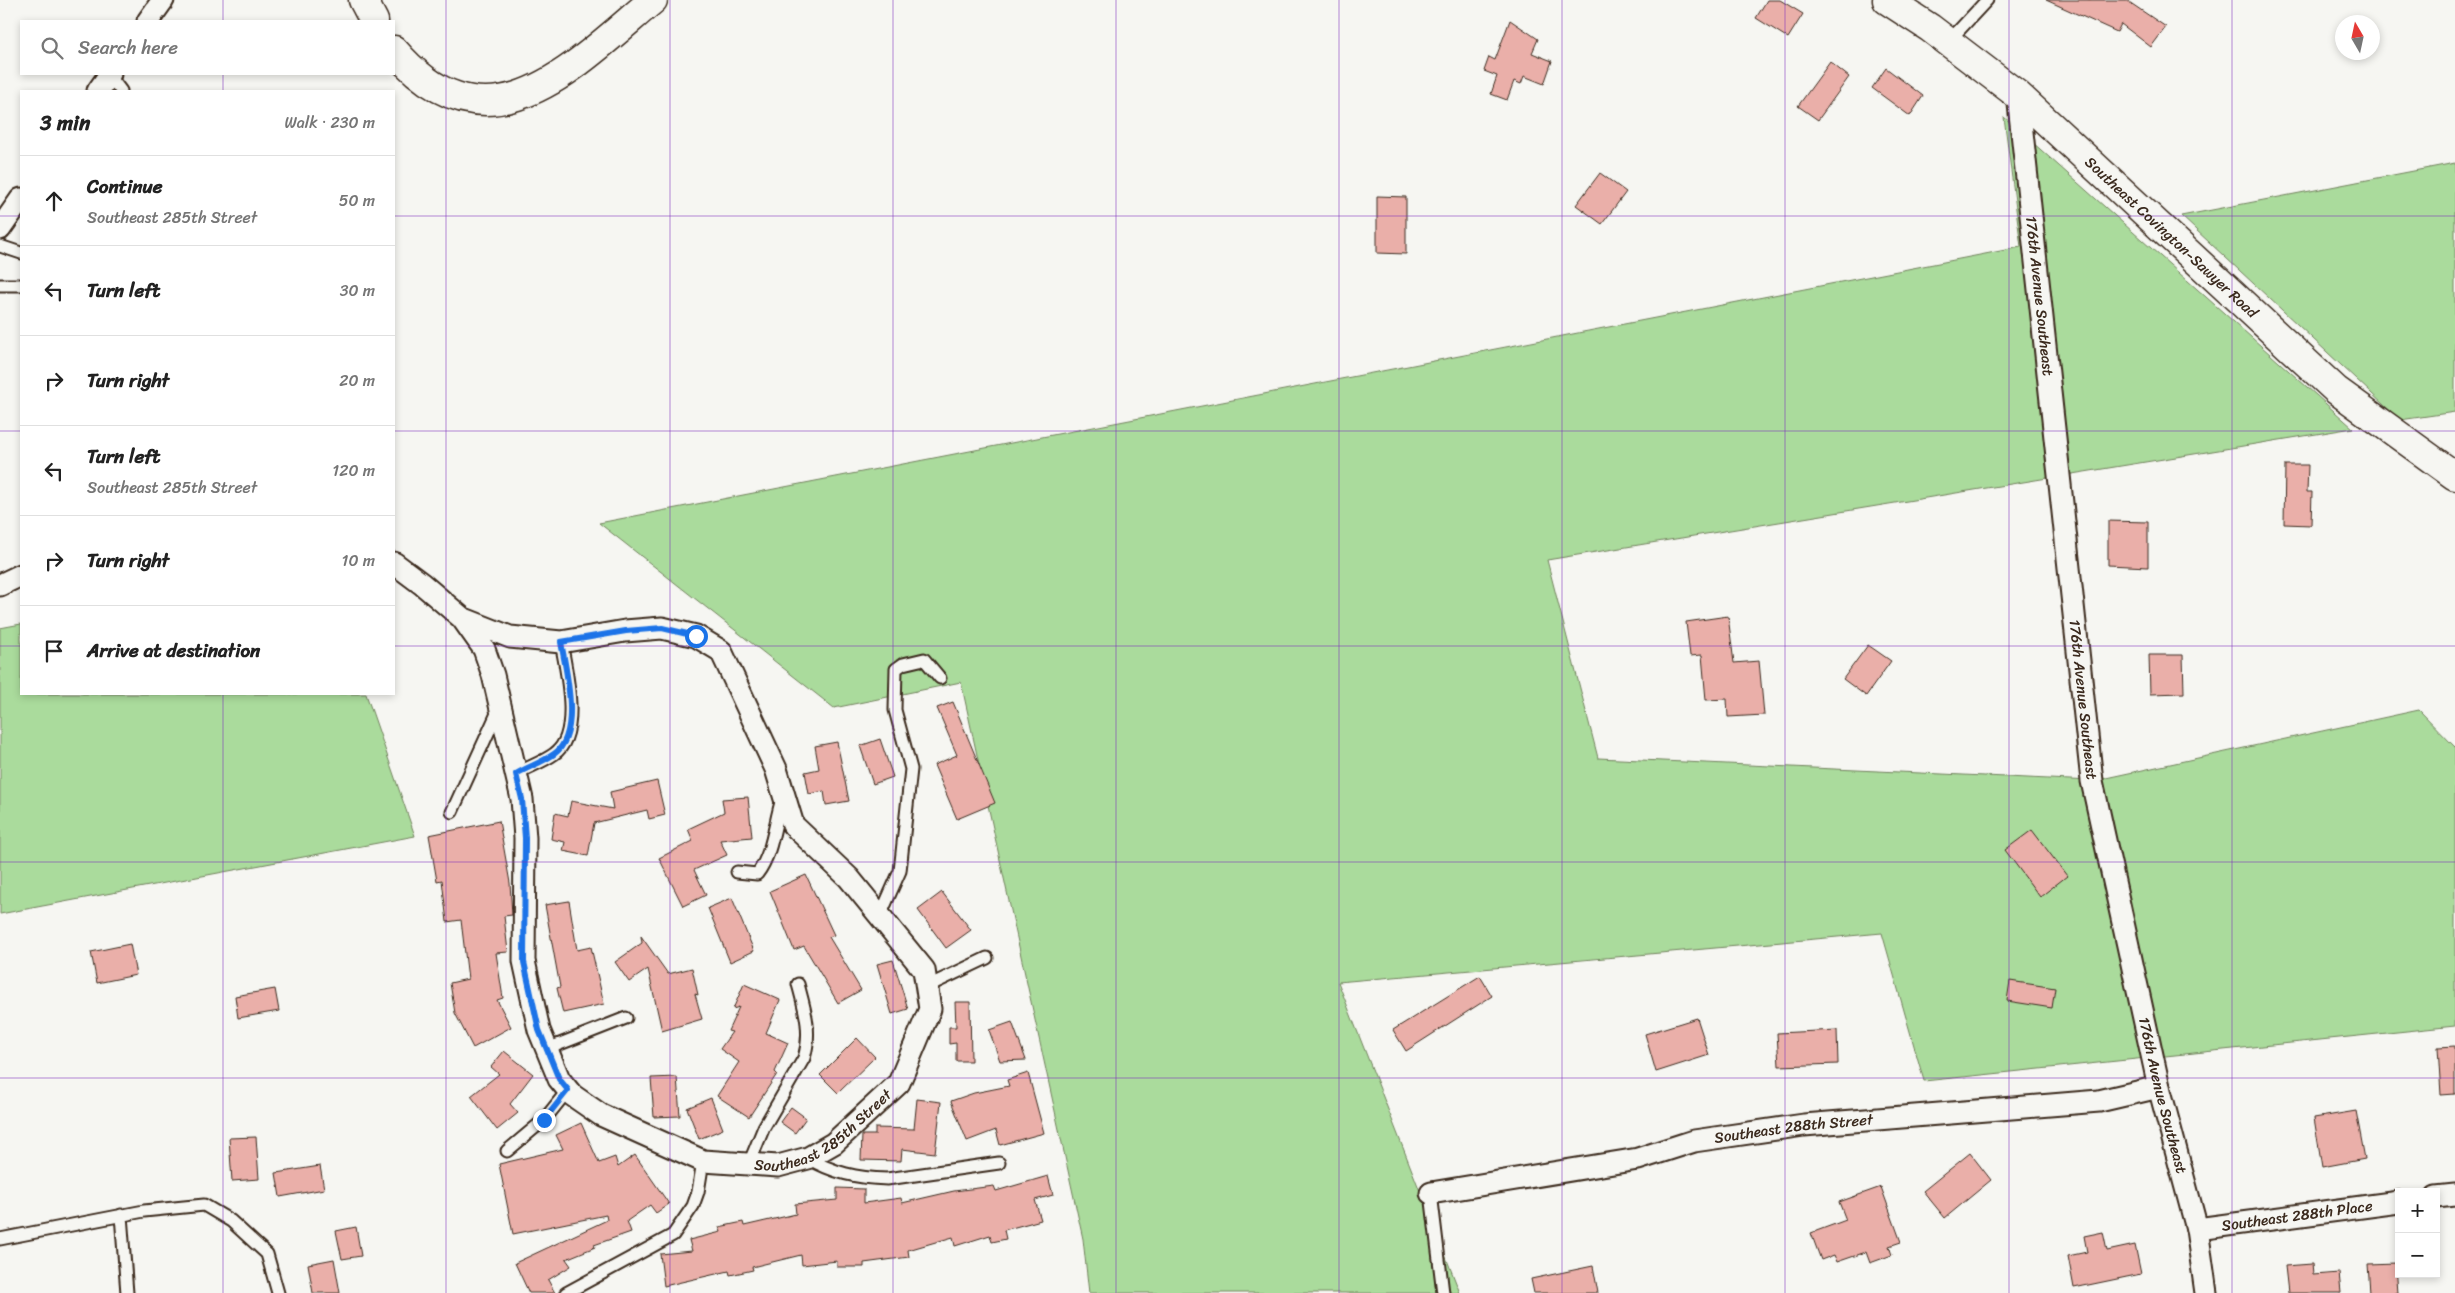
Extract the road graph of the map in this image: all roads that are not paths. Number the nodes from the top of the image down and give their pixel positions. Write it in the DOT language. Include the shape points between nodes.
graph roads {
  1 [pos="163,0"];
  2 [pos="363,0"];
  3 [pos="654,0"];
  4 [pos="1887,0"];
  5 [pos="1987,0"];
  6 [pos="149,20"];
  7 [pos="373,20"];
  8 [pos="1948,42"];
  9 [pos="395,51"];
  10 [pos="2018,95"];
  11 [pos="20,200"];
  12 [pos="0,229"];
  13 [pos="0,246"];
  14 [pos="20,253"];
  15 [pos="0,285"];
  16 [pos="20,285"];
  17 [pos="2455,476"];
  18 [pos="395,564"];
  19 [pos="20,575"];
  20 [pos="0,585"];
  21 [pos="462,618"];
  22 [pos="561,642"];
  23 [pos="940,678"];
  24 [pos="500,706"];
  25 [pos="516,774"];
  26 [pos="784,795"];
  27 [pos="452,812"];
  28 [pos="737,872"];
  29 [pos="880,916"];
  30 [pos="987,958"];
  31 [pos="798,984"];
  32 [pos="926,987"];
  33 [pos="626,1018"];
  34 [pos="547,1049"];
  35 [pos="2159,1086"];
  36 [pos="568,1090"];
  37 [pos="507,1152"];
  38 [pos="808,1158"];
  39 [pos="703,1161"];
  40 [pos="999,1163"];
  41 [pos="748,1166"];
  42 [pos="1432,1193"];
  43 [pos="2455,1195"];
  44 [pos="2440,1197"];
  45 [pos="2395,1203"];
  46 [pos="122,1215"];
  47 [pos="2196,1229"];
  48 [pos="0,1239"];
  49 [pos="128,1293"];
  50 [pos="278,1293"];
  51 [pos="566,1293"];
  52 [pos="1442,1293"];
  53 [pos="2206,1293"];
  1 -- 6 [label="street"];
  2 -- 7 [label="street"];
  3 -- 9 [label="street" via="546,84 521,96 475,101 453,96 435,87"];
  4 -- 8 [label="street, Southeast Covington-Sawyer Road"];
  5 -- 8 [label="lane"];
  8 -- 10 [label="street, Southeast Covington-Sawyer Road"];
  10 -- 17 [label="street, Southeast Covington-Sawyer Road" via="2336,390"];
  10 -- 35 [label="street, 176th Avenue Southeast" via="2092,781"];
  11 -- 12 [label="street"];
  13 -- 14 [label="lane"];
  15 -- 16 [label="lane"];
  18 -- 21 [label="street, Southeast 285th Street"];
  19 -- 20 [label="street"];
  21 -- 22 [label="street, Southeast 285th Street" via="510,637"];
  21 -- 24 [label="street, Southeast 285th Street" via="484,649"];
  22 -- 25 [label="lane" via="570,712 567,739 556,753"];
  22 -- 26 [label="street, Southeast 285th Street" via="662,628 696,636 721,651 776,768"];
  23 -- 29 [label="lane" via="924,659 896,669 895,710 911,769 900,871"];
  24 -- 25 [label="street, Southeast 285th Street"];
  24 -- 27 [label="lane"];
  25 -- 34 [label="street, Southeast 285th Street" via="525,838 524,962 539,1030"];
  26 -- 28 [label="lane" via="762,866 757,874"];
  26 -- 29 [label="street, Southeast 285th Street" via="793,826 850,878"];
  29 -- 32 [label="street, Southeast 285th Street" via="924,970"];
  30 -- 32 [label="lane"];
  31 -- 41 [label="lane" via="808,1026 804,1058 764,1127"];
  32 -- 38 [label="street, Southeast 285th Street" via="930,1009 899,1083 834,1143"];
  33 -- 34 [label="lane"];
  34 -- 36 [label="street, Southeast 285th Street" via="559,1079"];
  35 -- 42 [label="street, Southeast 288th Street" via="2099,1101 1804,1124 1694,1141 1638,1159"];
  35 -- 47 [label="street, 176th Avenue Southeast"];
  36 -- 37 [label="lane" via="544,1120"];
  36 -- 39 [label="street, Southeast 285th Street" via="601,1115"];
  38 -- 40 [label="lane" via="840,1173 887,1179"];
  38 -- 41 [label="street, Southeast 285th Street" via="778,1166"];
  39 -- 41 [label="street, Southeast 285th Street"];
  39 -- 51 [label="lane" via="693,1206 673,1235"];
  42 -- 52 [label="lane"];
  43 -- 44 [label="street"];
  45 -- 47 [label="street, Southeast 288th Place"];
  46 -- 48 [label="lane"];
  46 -- 49 [label="lane"];
  46 -- 50 [label="lane" via="204,1205 231,1221 267,1254"];
  47 -- 53 [label="street, 176th Avenue Southeast"];
}
